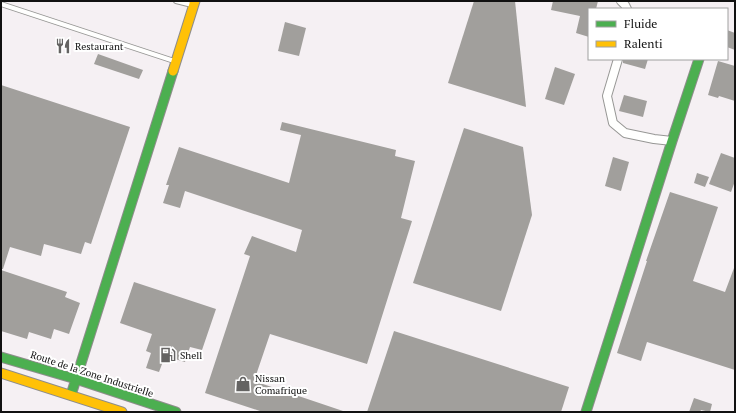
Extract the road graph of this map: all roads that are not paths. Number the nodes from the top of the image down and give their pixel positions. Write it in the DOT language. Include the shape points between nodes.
graph roads {
  1 [pos="176,1"];
  2 [pos="1,4"];
  3 [pos="195,4"];
  4 [pos="618,60"];
  5 [pos="699,60"];
  6 [pos="176,62"];
  7 [pos="672,141"];
  8 [pos="1,357"];
  9 [pos="1,373"];
  10 [pos="76,379"];
  11 [pos="71,395"];
  12 [pos="122,412"];
  13 [pos="176,412"];
  14 [pos="586,412"];
  1 -- 3 [label="lane"];
  2 -- 6 [label="lane"];
  3 -- 6 [label="street"];
  4 -- 7 [label="street" via="607,96 613,123 624,133"];
  5 -- 7 [label="street"];
  6 -- 10 [label="street"];
  7 -- 14 [label="street"];
  8 -- 10 [label="street, Route de la Zone Industrielle"];
  9 -- 11 [label="street"];
  10 -- 11 [label="street"];
  10 -- 13 [label="street, Route de la Zone Industrielle"];
  11 -- 12 [label="street"];
}
